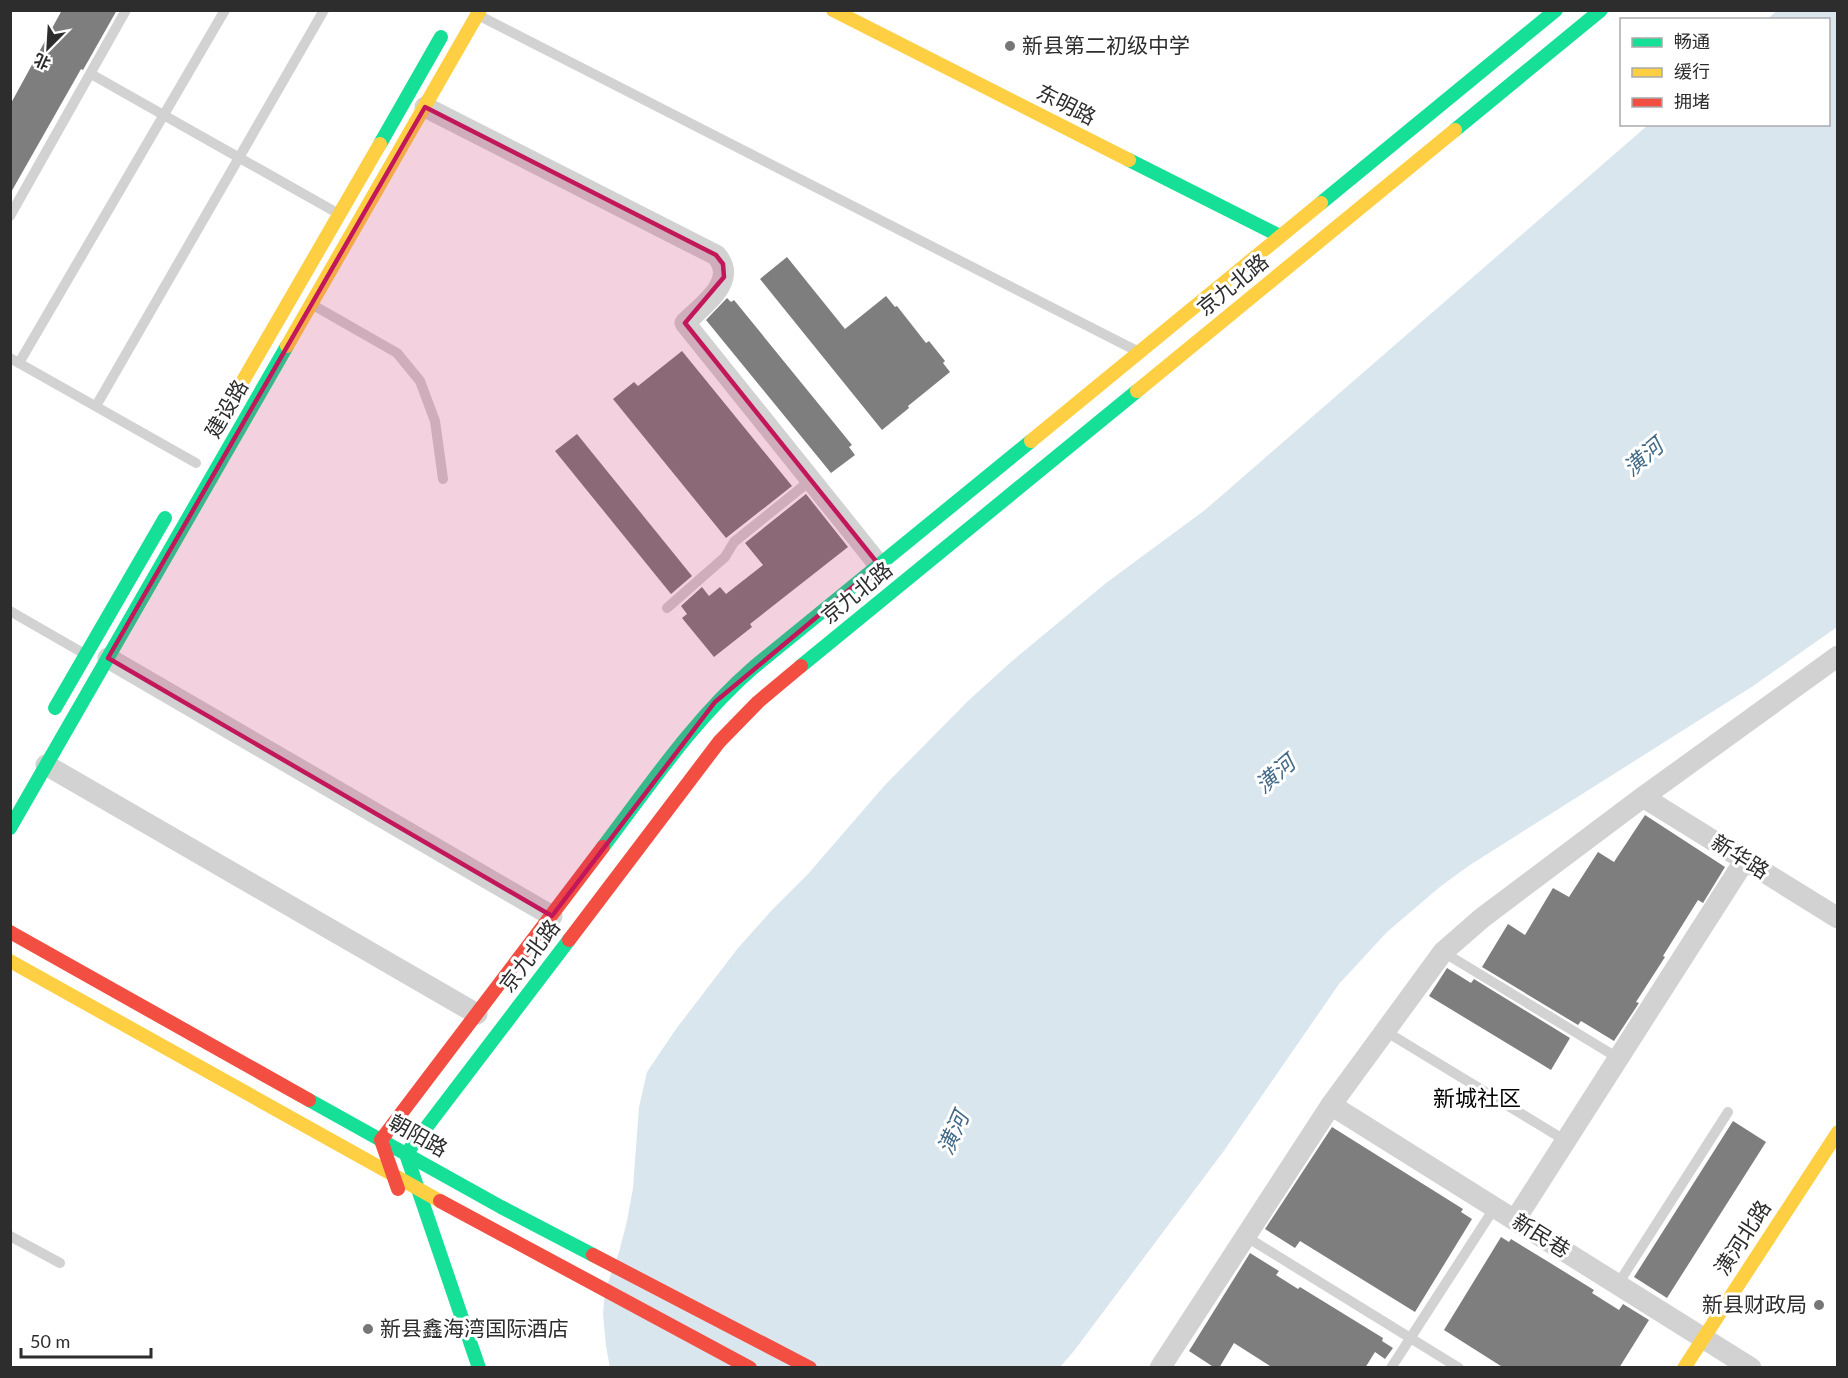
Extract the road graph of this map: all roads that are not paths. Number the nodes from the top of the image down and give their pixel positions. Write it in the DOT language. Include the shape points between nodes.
graph roads {
  1 [pos="126,10"];
  2 [pos="225,10"];
  3 [pos="324,10"];
  4 [pos="833,10"];
  5 [pos="1556,10"];
  6 [pos="1601,10"];
  7 [pos="478,13"];
  8 [pos="849,14"];
  9 [pos="450,21"];
  10 [pos="91,74"];
  11 [pos="425,107"];
  12 [pos="164,115"];
  13 [pos="239,158"];
  14 [pos="339,214"];
  15 [pos="10,216"];
  16 [pos="1280,236"];
  17 [pos="312,304"];
  18 [pos="1138,352"];
  19 [pos="15,361"];
  20 [pos="96,406"];
  21 [pos="214,432"];
  22 [pos="196,463"];
  23 [pos="443,479"];
  24 [pos="811,480"];
  25 [pos="173,503"];
  26 [pos="879,565"];
  27 [pos="667,608"];
  28 [pos="10,611"];
  29 [pos="86,655"];
  30 [pos="1838,656"];
  31 [pos="108,658"];
  32 [pos="51,716"];
  33 [pos="46,765"];
  34 [pos="1643,797"];
  35 [pos="10,828"];
  36 [pos="1744,860"];
  37 [pos="552,916"];
  38 [pos="1838,918"];
  39 [pos="10,933"];
  40 [pos="1443,952"];
  41 [pos="10,961"];
  42 [pos="477,1014"];
  43 [pos="1385,1031"];
  44 [pos="1618,1058"];
  45 [pos="1331,1105"];
  46 [pos="1728,1112"];
  47 [pos="1838,1132"];
  48 [pos="381,1140"];
  49 [pos="1566,1141"];
  50 [pos="406,1154"];
  51 [pos="393,1175"];
  52 [pos="418,1189"];
  53 [pos="401,1196"];
  54 [pos="1495,1207"];
  55 [pos="1515,1220"];
  56 [pos="10,1236"];
  57 [pos="1245,1236"];
  58 [pos="60,1263"];
  59 [pos="1618,1284"];
  60 [pos="1411,1338"];
  61 [pos="1715,1345"];
  62 [pos="1162,1367"];
  63 [pos="479,1368"];
  64 [pos="750,1368"];
  65 [pos="810,1368"];
  66 [pos="1391,1368"];
  67 [pos="1460,1368"];
  68 [pos="1684,1368"];
  69 [pos="1751,1368"];
  1 -- 10 [label="lane"];
  2 -- 12 [label="lane"];
  3 -- 13 [label="lane"];
  4 -- 8 [label="main road, 东明路"];
  5 -- 16 [label="main road, 京九北路"];
  6 -- 50 [label="main road, 京九北路" via="756,702 719,741"];
  7 -- 11 [label="main road, 建设路"];
  7 -- 18 [label="lane"];
  8 -- 16 [label="main road, 东明路"];
  9 -- 14 [label="main road, 建设路"];
  10 -- 12 [label="lane"];
  10 -- 15 [label="lane"];
  11 -- 17 [label="main road, 建设路"];
  11 -- 24 [label="street" via="716,255 723,264 724,277 719,288 685,323"];
  12 -- 13 [label="lane"];
  12 -- 19 [label="lane"];
  13 -- 14 [label="lane"];
  13 -- 20 [label="lane"];
  14 -- 21 [label="main road, 建设路"];
  16 -- 18 [label="main road, 京九北路"];
  17 -- 23 [label="lane" via="397,353 420,381 435,421"];
  17 -- 31 [label="main road, 建设路"];
  18 -- 26 [label="main road, 京九北路"];
  19 -- 20 [label="lane"];
  20 -- 22 [label="lane"];
  24 -- 26 [label="street"];
  24 -- 27 [label="lane" via="735,542 725,557"];
  25 -- 29 [label="main road"];
  26 -- 37 [label="main road, 京九北路" via="715,702"];
  28 -- 29 [label="lane"];
  29 -- 32 [label="main road"];
  30 -- 34 [label="street"];
  31 -- 33 [label="main road, 建设路"];
  31 -- 37 [label="street"];
  33 -- 35 [label="main road, 建设路"];
  33 -- 42 [label="street"];
  34 -- 36 [label="street, 新华路"];
  34 -- 40 [label="street"];
  36 -- 38 [label="street, 新华路"];
  36 -- 44 [label="street"];
  37 -- 42 [label="main road, 京九北路"];
  39 -- 48 [label="main road, 朝阳路"];
  40 -- 43 [label="street"];
  40 -- 44 [label="lane"];
  41 -- 51 [label="main road"];
  42 -- 48 [label="main road, 京九北路"];
  43 -- 45 [label="street"];
  43 -- 49 [label="lane"];
  44 -- 49 [label="street"];
  45 -- 54 [label="street, 新民巷"];
  45 -- 57 [label="street"];
  46 -- 59 [label="lane"];
  47 -- 61 [label="main road, 潢河北路"];
  48 -- 50 [label="main road, 朝阳路"];
  48 -- 51 [label="main road"];
  49 -- 55 [label="street"];
  50 -- 52 [label="main road"];
  50 -- 65 [label="main road, 朝阳路"];
  51 -- 52 [label="main road"];
  51 -- 53 [label="main road"];
  52 -- 63 [label="main road"];
  52 -- 64 [label="main road"];
  54 -- 55 [label="street, 新民巷"];
  54 -- 60 [label="lane"];
  55 -- 59 [label="street, 新民巷"];
  56 -- 58 [label="lane"];
  57 -- 60 [label="lane"];
  57 -- 62 [label="street"];
  59 -- 61 [label="street, 新民巷"];
  60 -- 66 [label="lane"];
  60 -- 67 [label="lane"];
  61 -- 68 [label="main road, 潢河北路"];
  61 -- 69 [label="street, 新民巷"];
}
